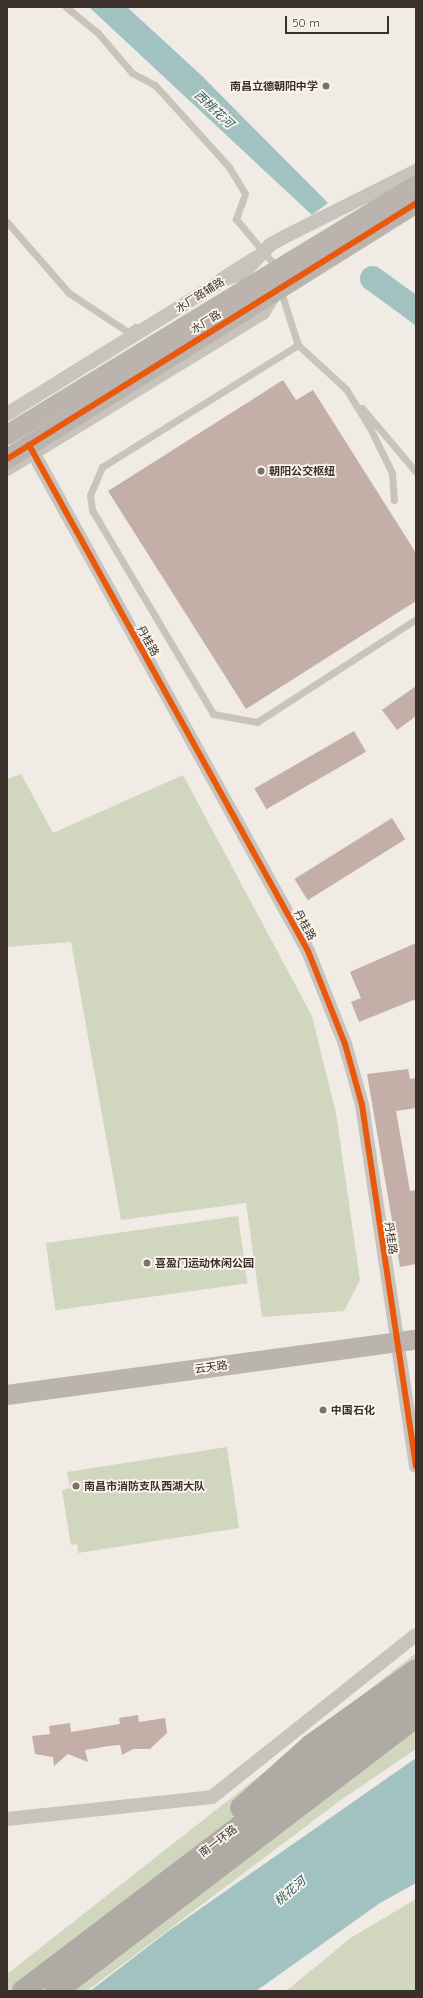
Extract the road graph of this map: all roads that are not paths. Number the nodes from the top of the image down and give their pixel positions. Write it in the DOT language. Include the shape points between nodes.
graph roads {
  1 [pos="66,7"];
  2 [pos="416,171"];
  3 [pos="416,185"];
  4 [pos="416,203"];
  5 [pos="7,222"];
  6 [pos="268,257"];
  7 [pos="279,287"];
  8 [pos="298,345"];
  9 [pos="346,390"];
  10 [pos="7,414"];
  11 [pos="7,435"];
  12 [pos="32,450"];
  13 [pos="7,459"];
  14 [pos="7,470"];
  15 [pos="416,472"];
  16 [pos="394,500"];
  17 [pos="416,619"];
  18 [pos="416,1340"];
  19 [pos="396,1342"];
  20 [pos="7,1395"];
  21 [pos="416,1466"];
  22 [pos="416,1635"];
  23 [pos="416,1670"];
  24 [pos="416,1693"];
  25 [pos="416,1717"];
  26 [pos="7,1819"];
  27 [pos="129,1910"];
  28 [pos="23,1991"];
  29 [pos="56,1991"];
  1 -- 6 [label="lane" via="98,33 132,73 155,85 229,167 245,194 236,219"];
  2 -- 6 [label="street, 水厂路辅路" via="284,237 270,246"];
  3 -- 6 [label="street, 水厂路"];
  4 -- 7 [label="street, 水厂路"];
  5 -- 6 [label="lane" via="69,293 128,332"];
  6 -- 10 [label="street, 水厂路辅路" via="243,273 225,279"];
  6 -- 11 [label="street, 水厂路"];
  7 -- 8 [label="lane"];
  7 -- 12 [label="street, 水厂路"];
  8 -- 9 [label="lane"];
  8 -- 17 [label="lane" via="102,467 90,495 92,510 213,714 256,722"];
  9 -- 15 [label="lane"];
  9 -- 16 [label="lane" via="392,473"];
  12 -- 13 [label="street, 水厂路"];
  12 -- 14 [label="street"];
  12 -- 19 [label="street, 丹桂路" via="308,951 345,1044 362,1105"];
  18 -- 19 [label="street, 云天路"];
  19 -- 20 [label="street, 云天路"];
  19 -- 21 [label="street, 丹桂路"];
  22 -- 26 [label="street" via="212,1796"];
  23 -- 27 [label="highway" via="310,1746"];
  24 -- 27 [label="highway, 南一环路"];
  25 -- 29 [label="highway, 南一环路"];
  27 -- 28 [label="highway, 南一环路"];
}
